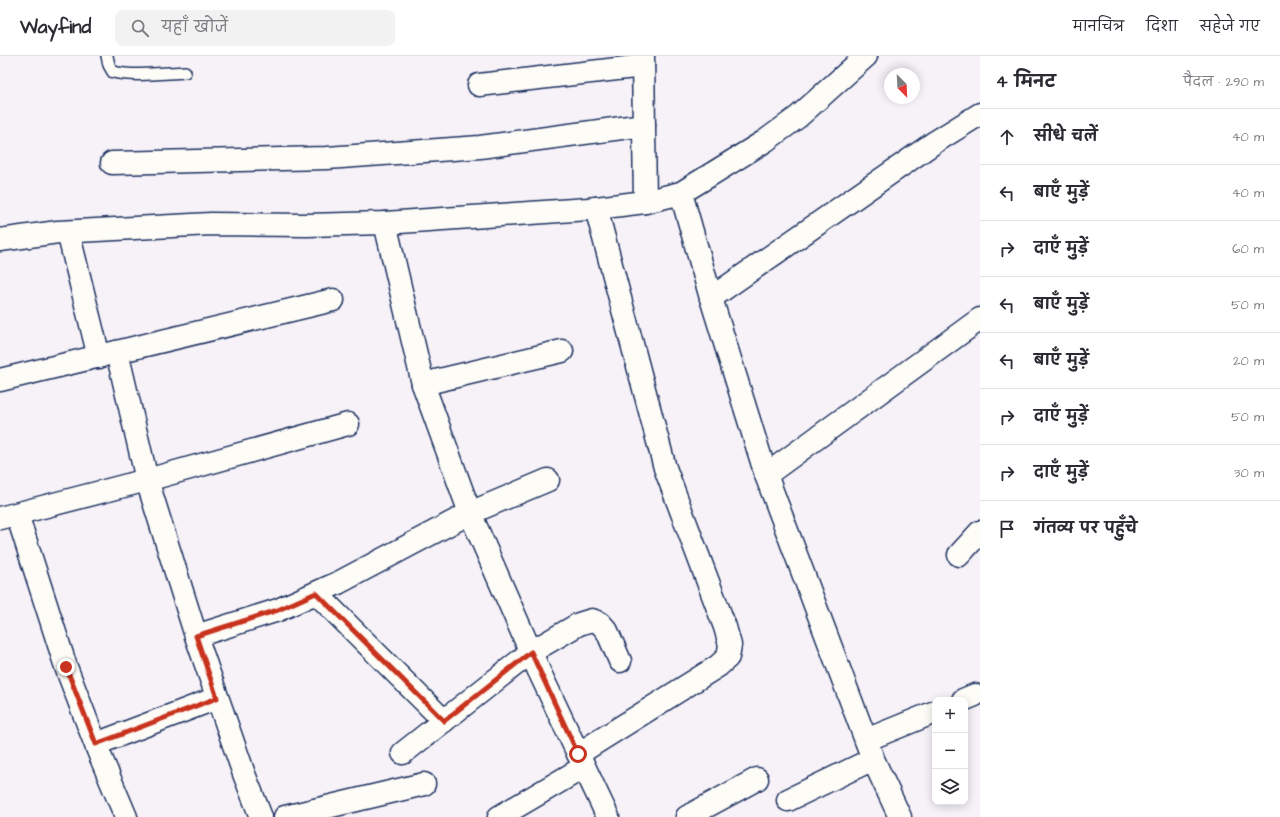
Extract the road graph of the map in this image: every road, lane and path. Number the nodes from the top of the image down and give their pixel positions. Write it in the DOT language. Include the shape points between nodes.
graph roads {
  1 [pos="107,56"];
  2 [pos="866,56"];
  3 [pos="643,61"];
  4 [pos="185,72"];
  5 [pos="479,85"];
  6 [pos="980,114"];
  7 [pos="644,125"];
  8 [pos="112,163"];
  9 [pos="681,193"];
  10 [pos="645,202"];
  11 [pos="596,208"];
  12 [pos="385,223"];
  13 [pos="68,232"];
  14 [pos="0,240"];
  15 [pos="711,298"];
  16 [pos="333,300"];
  17 [pos="980,319"];
  18 [pos="562,351"];
  19 [pos="108,354"];
  20 [pos="0,380"];
  21 [pos="423,384"];
  22 [pos="348,424"];
  23 [pos="766,475"];
  24 [pos="147,480"];
  25 [pos="548,480"];
  26 [pos="470,513"];
  27 [pos="8,516"];
  28 [pos="980,532"];
  29 [pos="959,556"];
  30 [pos="316,593"];
  31 [pos="196,636"];
  32 [pos="531,652"];
  33 [pos="620,661"];
  34 [pos="217,698"];
  35 [pos="932,714"];
  36 [pos="444,721"];
  37 [pos="96,744"];
  38 [pos="869,750"];
  39 [pos="403,753"];
  40 [pos="581,760"];
  41 [pos="757,779"];
  42 [pos="424,784"];
  43 [pos="788,800"];
  44 [pos="530,809"];
  45 [pos="126,817"];
  46 [pos="261,817"];
  47 [pos="285,817"];
  48 [pos="499,817"];
  49 [pos="608,817"];
  50 [pos="687,817"];
  51 [pos="900,817"];
  1 -- 4 [label="lane" via="113,72"];
  2 -- 9 [label="street" via="798,117 765,141"];
  3 -- 5 [label="street"];
  3 -- 7 [label="street"];
  6 -- 15 [label="street" via="935,142"];
  7 -- 8 [label="street" via="480,147 327,158"];
  7 -- 10 [label="street"];
  9 -- 10 [label="street"];
  9 -- 15 [label="street"];
  10 -- 11 [label="street"];
  11 -- 12 [label="street"];
  11 -- 40 [label="street" via="665,468 730,645 728,657 718,666"];
  12 -- 13 [label="street" via="211,224"];
  12 -- 21 [label="street"];
  13 -- 14 [label="street"];
  13 -- 19 [label="street"];
  15 -- 23 [label="street"];
  16 -- 19 [label="street"];
  17 -- 23 [label="street"];
  18 -- 21 [label="street"];
  19 -- 20 [label="street"];
  19 -- 24 [label="street"];
  21 -- 26 [label="street"];
  22 -- 24 [label="street"];
  23 -- 38 [label="street"];
  24 -- 27 [label="street"];
  24 -- 31 [label="street"];
  25 -- 26 [label="street"];
  26 -- 30 [label="street"];
  26 -- 32 [label="street"];
  27 -- 37 [label="street"];
  28 -- 29 [label="street"];
  30 -- 31 [label="street" via="278,610"];
  30 -- 36 [label="street"];
  31 -- 34 [label="street"];
  32 -- 33 [label="street" via="579,624 592,620 607,630"];
  32 -- 36 [label="street"];
  32 -- 40 [label="street"];
  34 -- 37 [label="street"];
  34 -- 46 [label="street"];
  35 -- 38 [label="street"];
  36 -- 39 [label="street"];
  37 -- 45 [label="street"];
  38 -- 43 [label="street"];
  38 -- 51 [label="street"];
  40 -- 44 [label="street"];
  40 -- 49 [label="street"];
  41 -- 50 [label="street"];
  42 -- 47 [label="street"];
  44 -- 48 [label="street"];
}
